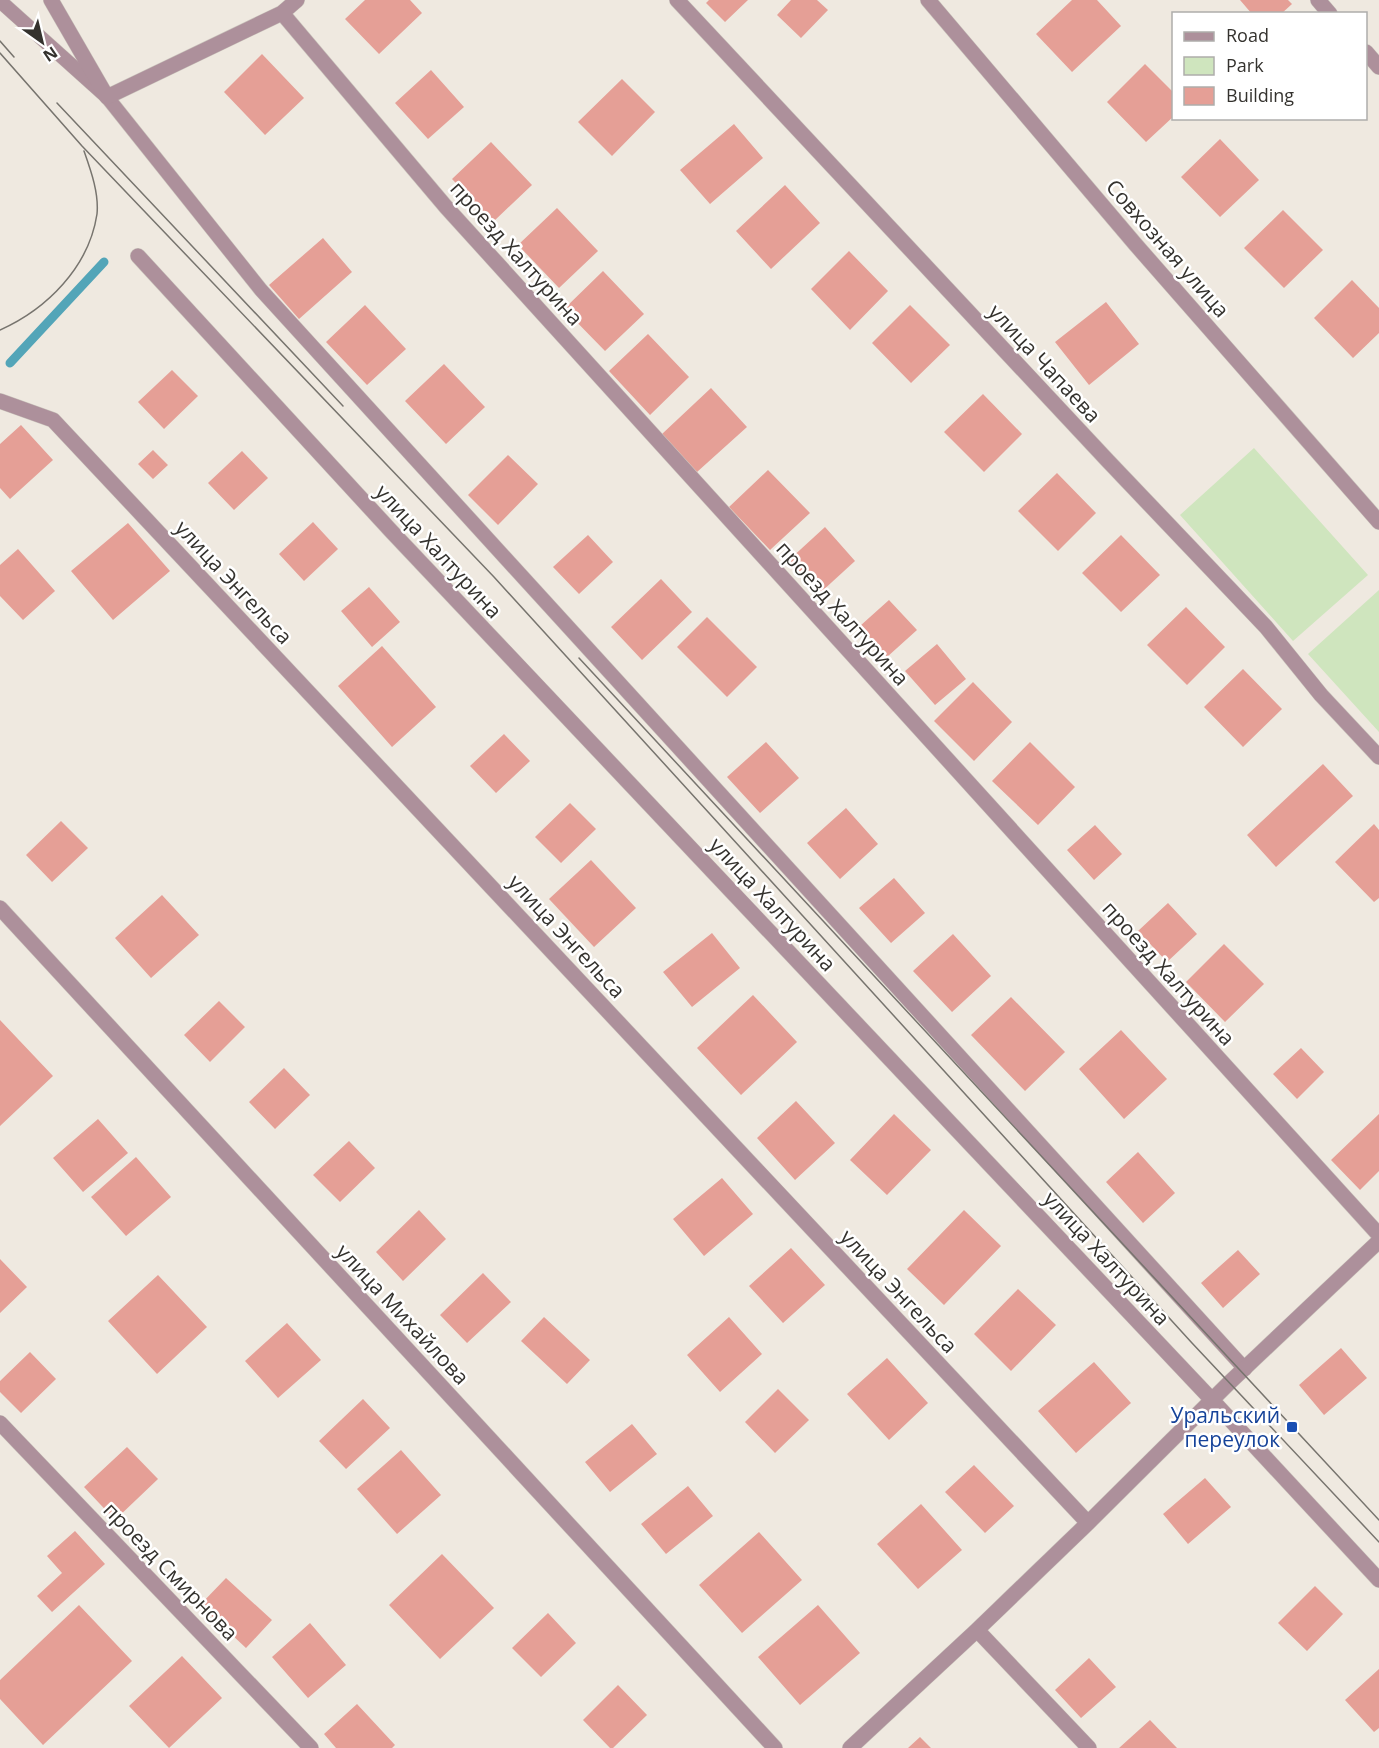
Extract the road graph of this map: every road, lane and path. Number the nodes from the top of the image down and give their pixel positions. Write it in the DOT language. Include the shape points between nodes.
graph roads {
  1 [pos="51,0"];
  2 [pos="297,0"];
  3 [pos="677,0"];
  4 [pos="928,0"];
  5 [pos="1318,0"];
  6 [pos="0,1"];
  7 [pos="1328,12"];
  8 [pos="282,13"];
  9 [pos="1367,54"];
  10 [pos="1379,67"];
  11 [pos="107,97"];
  12 [pos="138,256"];
  13 [pos="0,401"];
  14 [pos="1379,522"];
  15 [pos="1379,757"];
  16 [pos="0,908"];
  17 [pos="1379,1235"];
  18 [pos="1379,1241"];
  19 [pos="1245,1369"];
  20 [pos="1212,1400"];
  21 [pos="0,1423"];
  22 [pos="1088,1523"];
  23 [pos="1379,1580"];
  24 [pos="977,1630"];
  25 [pos="311,1748"];
  26 [pos="775,1748"];
  27 [pos="850,1748"];
  28 [pos="1089,1748"];
  1 -- 11 [label="street"];
  2 -- 8 [label="street"];
  3 -- 15 [label="street, улица Чапаева" via="1266,627 1321,695"];
  4 -- 14 [label="street, Совхозная улица"];
  5 -- 7 [label="street"];
  6 -- 11 [label="lane"];
  8 -- 11 [label="street"];
  8 -- 17 [label="street, проезд Халтурина" via="446,207"];
  9 -- 10 [label="street"];
  11 -- 19 [label="lane" via="261,290"];
  12 -- 20 [label="street, улица Халтурина" via="400,541"];
  13 -- 22 [label="street, улица Энгельса" via="53,420"];
  16 -- 26 [label="street, улица Михайлова"];
  18 -- 19 [label="street"];
  19 -- 20 [label="street"];
  20 -- 22 [label="street"];
  20 -- 23 [label="street, улица Халтурина"];
  21 -- 25 [label="street, проезд Смирнова"];
  22 -- 24 [label="street"];
  24 -- 27 [label="street"];
  24 -- 28 [label="street"];
}
